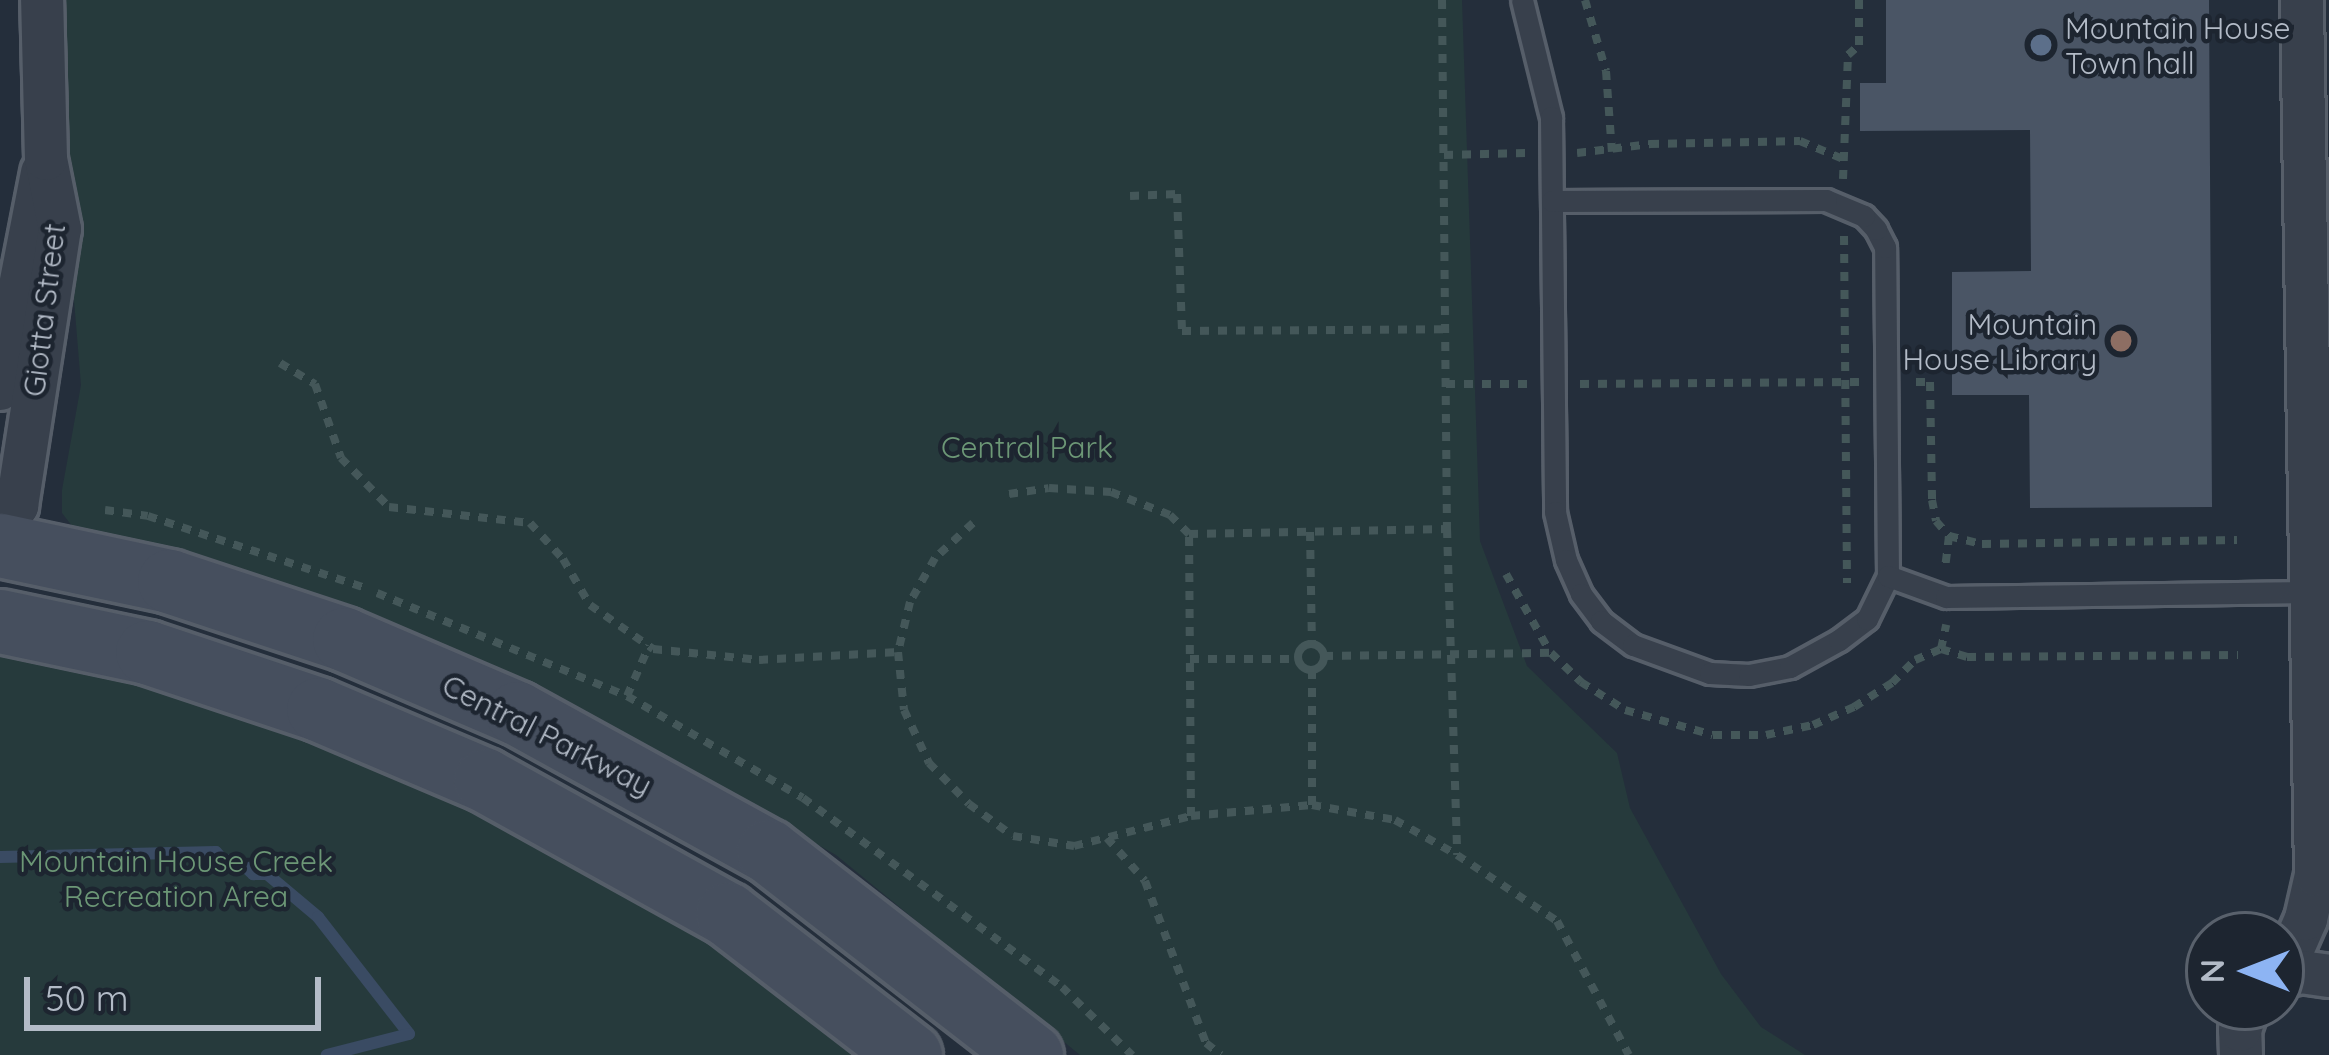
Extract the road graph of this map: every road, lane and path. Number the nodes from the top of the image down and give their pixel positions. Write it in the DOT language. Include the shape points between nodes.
graph roads {
  1 [pos="42,0"];
  2 [pos="1442,0"];
  3 [pos="1522,0"];
  4 [pos="1585,0"];
  5 [pos="1858,0"];
  6 [pos="2302,0"];
  7 [pos="1612,152"];
  8 [pos="1552,153"];
  9 [pos="1444,154"];
  10 [pos="46,159"];
  11 [pos="1843,159"];
  12 [pos="1130,196"];
  13 [pos="1552,201"];
  14 [pos="1843,204"];
  15 [pos="1446,329"];
  16 [pos="280,363"];
  17 [pos="1845,382"];
  18 [pos="1886,382"];
  19 [pos="1930,382"];
  20 [pos="1446,384"];
  21 [pos="1554,384"];
  22 [pos="0,389"];
  23 [pos="1009,494"];
  24 [pos="973,524"];
  25 [pos="0,528"];
  26 [pos="1447,529"];
  27 [pos="1310,532"];
  28 [pos="1189,534"];
  29 [pos="1949,536"];
  30 [pos="2237,540"];
  31 [pos="0,545"];
  32 [pos="1506,574"];
  33 [pos="1888,576"];
  34 [pos="1847,583"];
  35 [pos="2309,592"];
  36 [pos="0,621"];
  37 [pos="1312,644"];
  38 [pos="649,646"];
  39 [pos="1941,650"];
  40 [pos="898,652"];
  41 [pos="1450,653"];
  42 [pos="1551,653"];
  43 [pos="2239,655"];
  44 [pos="1324,656"];
  45 [pos="1190,659"];
  46 [pos="1298,659"];
  47 [pos="1312,670"];
  48 [pos="627,695"];
  49 [pos="1312,805"];
  50 [pos="1191,816"];
  51 [pos="1107,838"];
  52 [pos="1457,855"];
  53 [pos="2315,888"];
  54 [pos="2305,914"];
  55 [pos="2329,932"];
  56 [pos="910,1055"];
  57 [pos="1031,1055"];
  58 [pos="1221,1055"];
  59 [pos="1629,1055"];
  1 -- 10 [label="street, Giotta Street"];
  2 -- 9 [label="path"];
  3 -- 8 [label="lane" via="1544,76"];
  4 -- 7 [label="path" via="1606,71"];
  5 -- 11 [label="path"];
  6 -- 35 [label="street"];
  7 -- 8 [label="path"];
  7 -- 11 [label="path" via="1650,143 1799,141"];
  8 -- 9 [label="path"];
  8 -- 13 [label="lane"];
  9 -- 15 [label="path"];
  10 -- 22 [label="street, Giotta Street"];
  10 -- 25 [label="street, Giotta Street" via="60,229 56,271 16,506"];
  11 -- 14 [label="path"];
  12 -- 15 [label="path" via="1177,194 1182,332"];
  13 -- 14 [label="lane"];
  13 -- 21 [label="lane"];
  14 -- 17 [label="path"];
  14 -- 18 [label="lane" via="1864,216 1886,248"];
  15 -- 20 [label="path"];
  16 -- 38 [label="path" via="315,384 340,458 389,507 530,523 590,605"];
  17 -- 18 [label="path"];
  17 -- 21 [label="path"];
  17 -- 34 [label="path"];
  18 -- 19 [label="path"];
  18 -- 33 [label="lane"];
  20 -- 21 [label="path"];
  20 -- 26 [label="path"];
  21 -- 33 [label="lane" via="1555,512 1565,560 1600,621 1633,645 1710,673 1790,667 1867,619"];
  23 -- 28 [label="path" via="1111,493 1169,515"];
  24 -- 40 [label="path" via="935,558 910,602"];
  26 -- 27 [label="path"];
  26 -- 41 [label="path"];
  27 -- 28 [label="path"];
  27 -- 37 [label="path"];
  28 -- 45 [label="path"];
  29 -- 30 [label="path" via="1982,544"];
  31 -- 57 [label="main road, Central Parkway" via="169,581 344,639 517,713 768,851"];
  32 -- 42 [label="path"];
  33 -- 35 [label="lane" via="1946,597"];
  35 -- 53 [label="street"];
  36 -- 56 [label="main road" via="148,652 318,709 484,780 727,914"];
  37 -- 44 [label="path"];
  37 -- 46 [label="path"];
  38 -- 40 [label="path" via="759,660"];
  38 -- 48 [label="path"];
  39 -- 43 [label="path" via="1967,657"];
  40 -- 51 [label="path" via="904,710 929,763 969,804 1013,836 1074,846"];
  41 -- 44 [label="path"];
  41 -- 52 [label="path"];
  44 -- 47 [label="path"];
  45 -- 46 [label="path"];
  45 -- 50 [label="path"];
  46 -- 47 [label="path"];
  47 -- 49 [label="path"];
  49 -- 50 [label="path"];
  49 -- 52 [label="path" via="1395,820"];
  50 -- 51 [label="path"];
  51 -- 58 [label="path" via="1145,881 1206,1043"];
  52 -- 59 [label="path" via="1557,921"];
  53 -- 54 [label="street"];
  53 -- 55 [label="street"];
}
